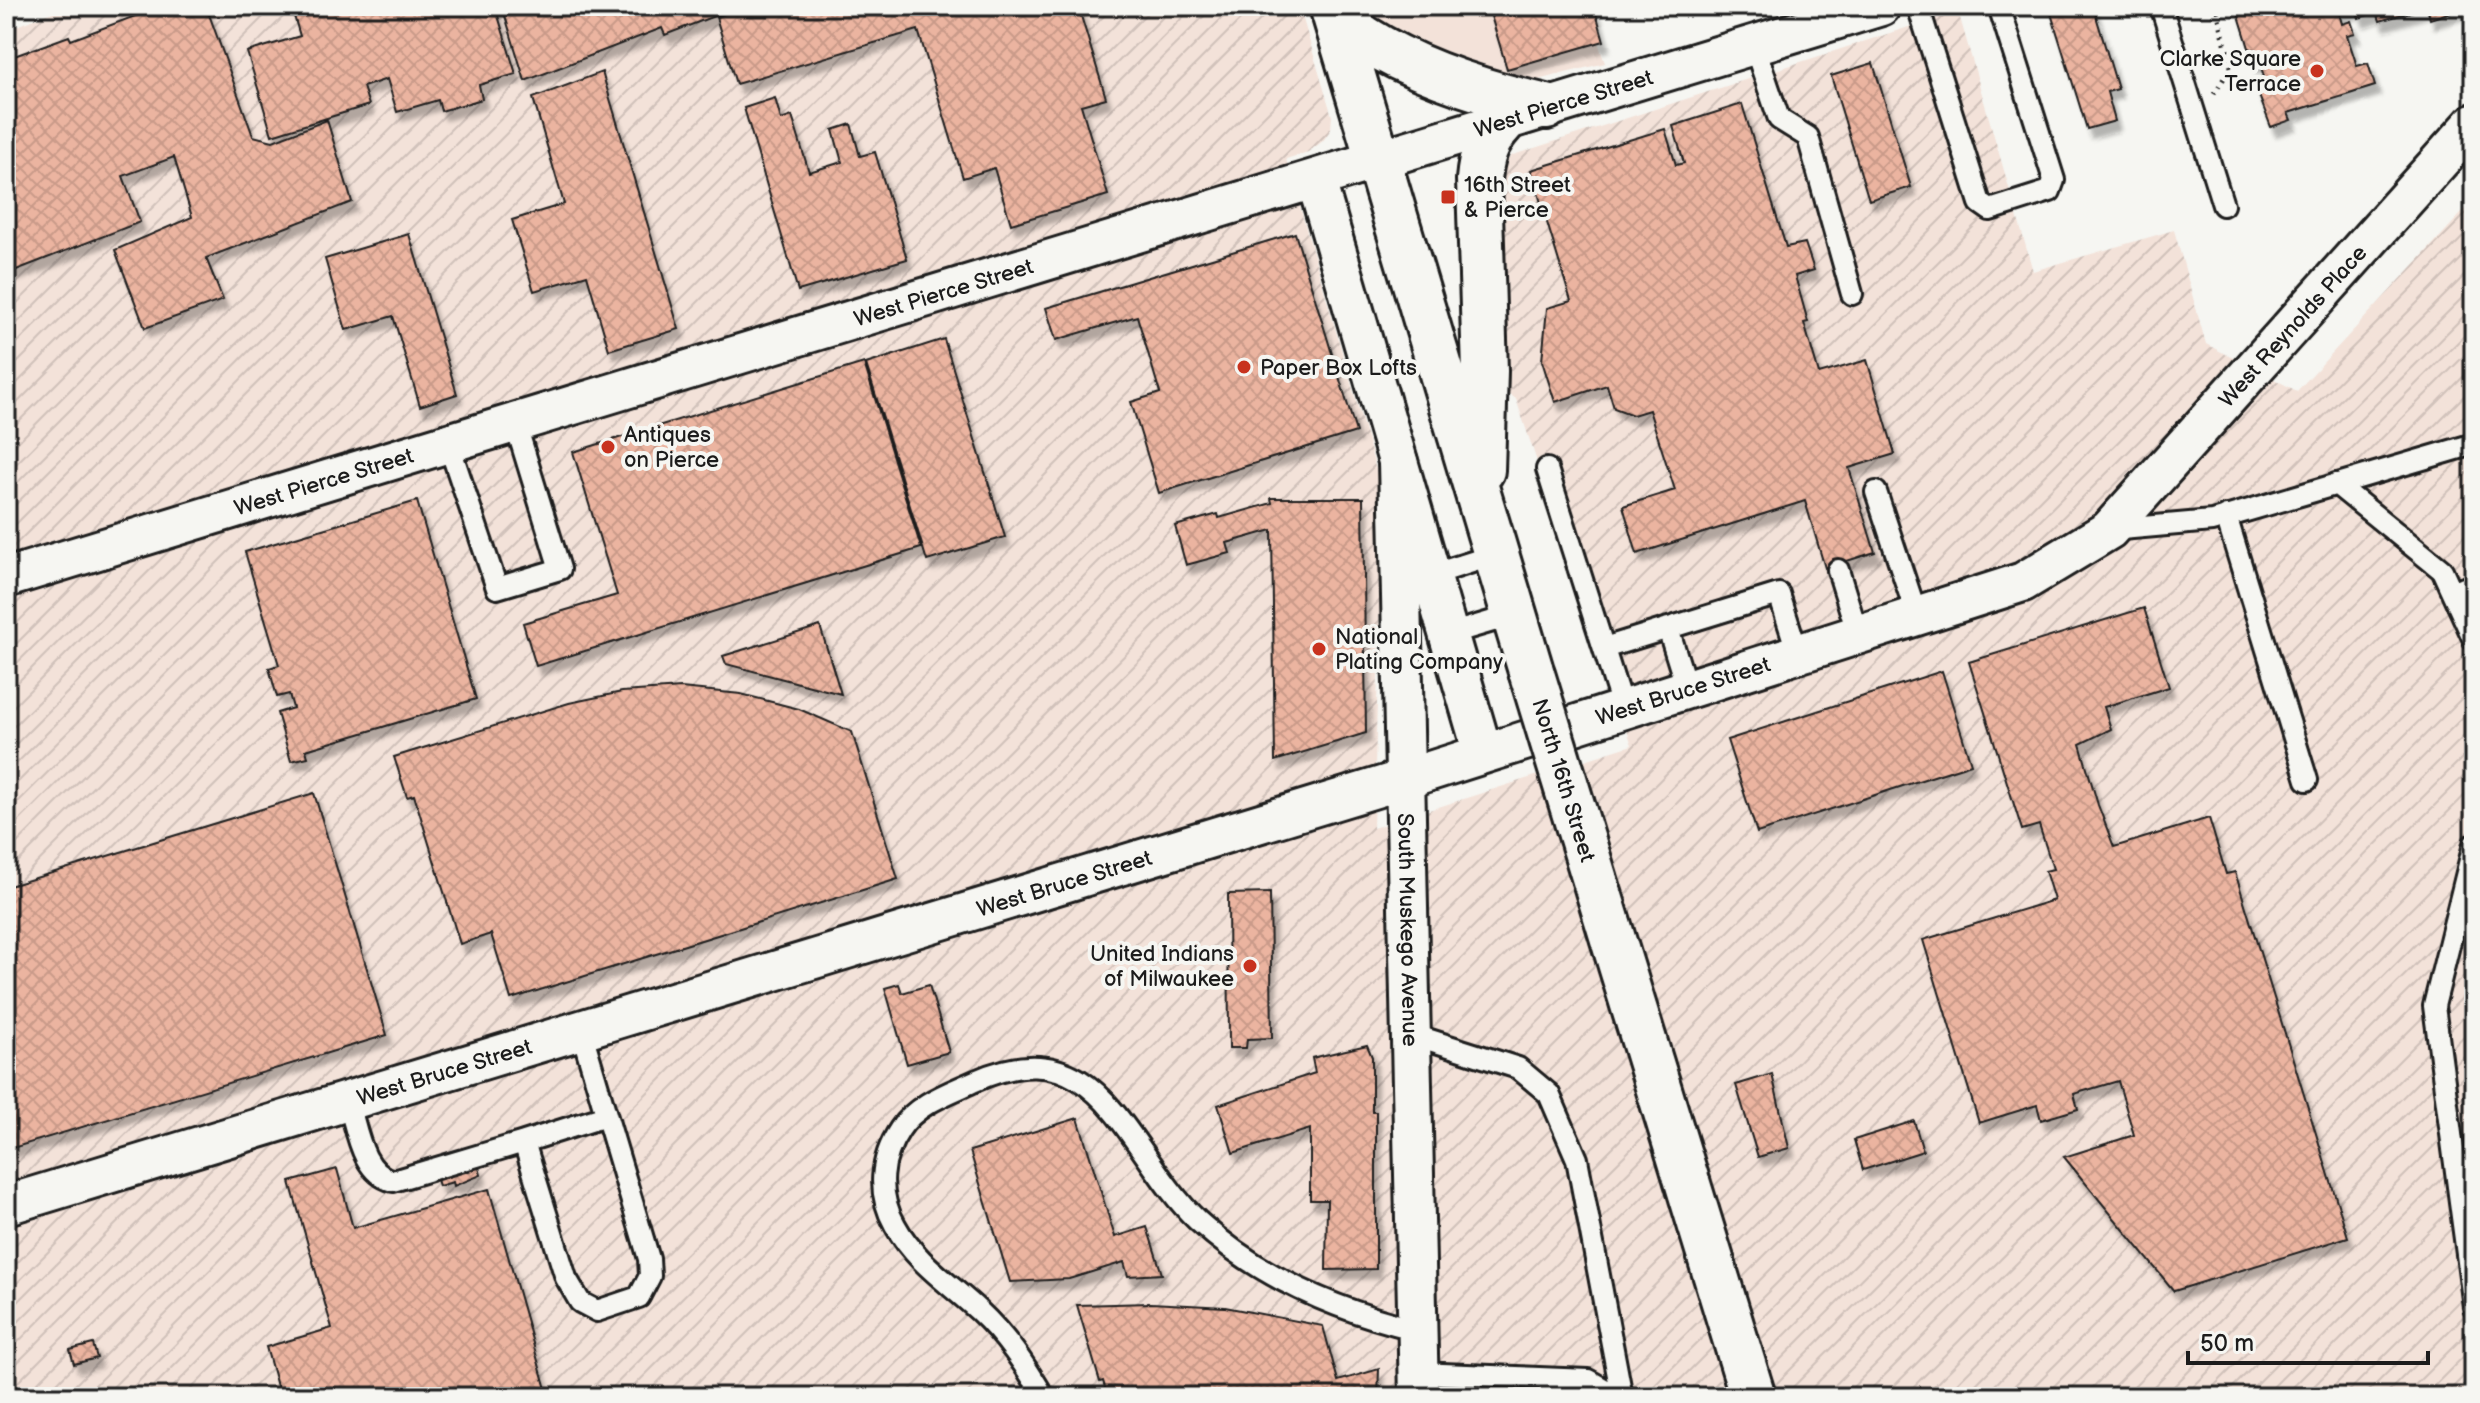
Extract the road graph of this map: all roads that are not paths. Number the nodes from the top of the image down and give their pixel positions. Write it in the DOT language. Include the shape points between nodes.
graph roads {
  1 [pos="1333,6"];
  2 [pos="1881,6"];
  3 [pos="1918,6"];
  4 [pos="1999,6"];
  5 [pos="2161,6"];
  6 [pos="1793,19"];
  7 [pos="1754,45"];
  8 [pos="1546,107"];
  9 [pos="1502,123"];
  10 [pos="2470,133"];
  11 [pos="1379,161"];
  12 [pos="1316,180"];
  13 [pos="2223,205"];
  14 [pos="1852,294"];
  15 [pos="515,422"];
  16 [pos="448,442"];
  17 [pos="2474,444"];
  18 [pos="1398,462"];
  19 [pos="1547,469"];
  20 [pos="2336,484"];
  21 [pos="1876,492"];
  22 [pos="1481,508"];
  23 [pos="2226,516"];
  24 [pos="2109,530"];
  25 [pos="1488,557"];
  26 [pos="1838,570"];
  27 [pos="1431,575"];
  28 [pos="6,578"];
  29 [pos="2474,584"];
  30 [pos="2453,593"];
  31 [pos="1510,616"];
  32 [pos="1917,616"];
  33 [pos="1668,628"];
  34 [pos="1449,634"];
  35 [pos="1858,635"];
  36 [pos="2474,640"];
  37 [pos="1604,648"];
  38 [pos="1798,654"];
  39 [pos="1687,689"];
  40 [pos="1623,709"];
  41 [pos="1483,753"];
  42 [pos="1405,779"];
  43 [pos="2307,780"];
  44 [pos="2474,844"];
  45 [pos="581,1030"];
  46 [pos="1411,1034"];
  47 [pos="348,1101"];
  48 [pos="606,1116"];
  49 [pos="524,1142"];
  50 [pos="6,1205"];
  51 [pos="2474,1307"];
  52 [pos="1418,1330"];
  53 [pos="1419,1385"];
  54 [pos="1044,1397"];
  55 [pos="1620,1397"];
  56 [pos="1753,1397"];
  1 -- 8 [label="main road" via="1361,37 1402,58 1486,93"];
  1 -- 11 [label="main road, North 16th Street"];
  2 -- 6 [label="street, West Pierce Street"];
  3 -- 4 [label="lane" via="1980,203 1990,210 2050,191 2054,180"];
  5 -- 13 [label="lane"];
  6 -- 7 [label="street, West Pierce Street"];
  7 -- 8 [label="street, West Pierce Street"];
  7 -- 14 [label="lane" via="1779,119 1808,137"];
  8 -- 9 [label="street, West Pierce Street"];
  9 -- 11 [label="street, West Pierce Street"];
  9 -- 22 [label="main road" via="1481,157 1479,180 1484,339"];
  10 -- 24 [label="street, West Reynolds Place"];
  11 -- 12 [label="street, West Pierce Street"];
  11 -- 22 [label="main road, North 16th Street"];
  12 -- 15 [label="street, West Pierce Street"];
  12 -- 18 [label="street, South Muskego Avenue"];
  15 -- 16 [label="street, West Pierce Street"];
  15 -- 16 [label="lane" via="560,569 497,588"];
  16 -- 28 [label="street, West Pierce Street"];
  17 -- 20 [label="lane"];
  18 -- 27 [label="street, South Muskego Avenue"];
  18 -- 42 [label="street, South Muskego Avenue"];
  19 -- 37 [label="lane"];
  20 -- 23 [label="lane"];
  20 -- 30 [label="lane" via="2442,570"];
  21 -- 32 [label="lane"];
  22 -- 56 [label="main road, North 16th Street, bridge"];
  23 -- 24 [label="lane"];
  23 -- 43 [label="lane"];
  24 -- 32 [label="street, West Bruce Street" via="2023,582"];
  25 -- 27 [label="lane"];
  26 -- 35 [label="lane"];
  27 -- 34 [label="street, South Muskego Avenue"];
  29 -- 30 [label="lane"];
  30 -- 36 [label="lane"];
  31 -- 34 [label="lane"];
  32 -- 35 [label="street, West Bruce Street"];
  33 -- 37 [label="lane"];
  33 -- 38 [label="lane" via="1779,594"];
  33 -- 39 [label="lane"];
  34 -- 41 [label="street, South Muskego Avenue"];
  35 -- 38 [label="street, West Bruce Street"];
  37 -- 40 [label="lane"];
  38 -- 39 [label="street, West Bruce Street"];
  39 -- 40 [label="street, West Bruce Street"];
  40 -- 41 [label="street, West Bruce Street"];
  41 -- 42 [label="street, West Bruce Street"];
  42 -- 45 [label="street, West Bruce Street"];
  42 -- 46 [label="street, South Muskego Avenue"];
  44 -- 51 [label="lane" via="2434,1006"];
  45 -- 47 [label="street, West Bruce Street"];
  45 -- 48 [label="lane"];
  46 -- 52 [label="street, South Muskego Avenue"];
  46 -- 55 [label="lane" via="1518,1068 1549,1094 1577,1159"];
  47 -- 49 [label="lane" via="367,1160 393,1181"];
  47 -- 50 [label="street, West Bruce Street"];
  48 -- 49 [label="lane"];
  48 -- 49 [label="lane" via="650,1276 639,1297 607,1310 580,1302 566,1278"];
  52 -- 53 [label="street, South Muskego Avenue"];
  52 -- 54 [label="lane" via="1336,1307 1253,1261 1199,1222 1094,1088 1032,1065 986,1076 931,1101 904,1122 891,1143 880,1183 894,1225 924,1265 1019,1353"];
  53 -- 55 [label="lane" via="1588,1380"];
}
